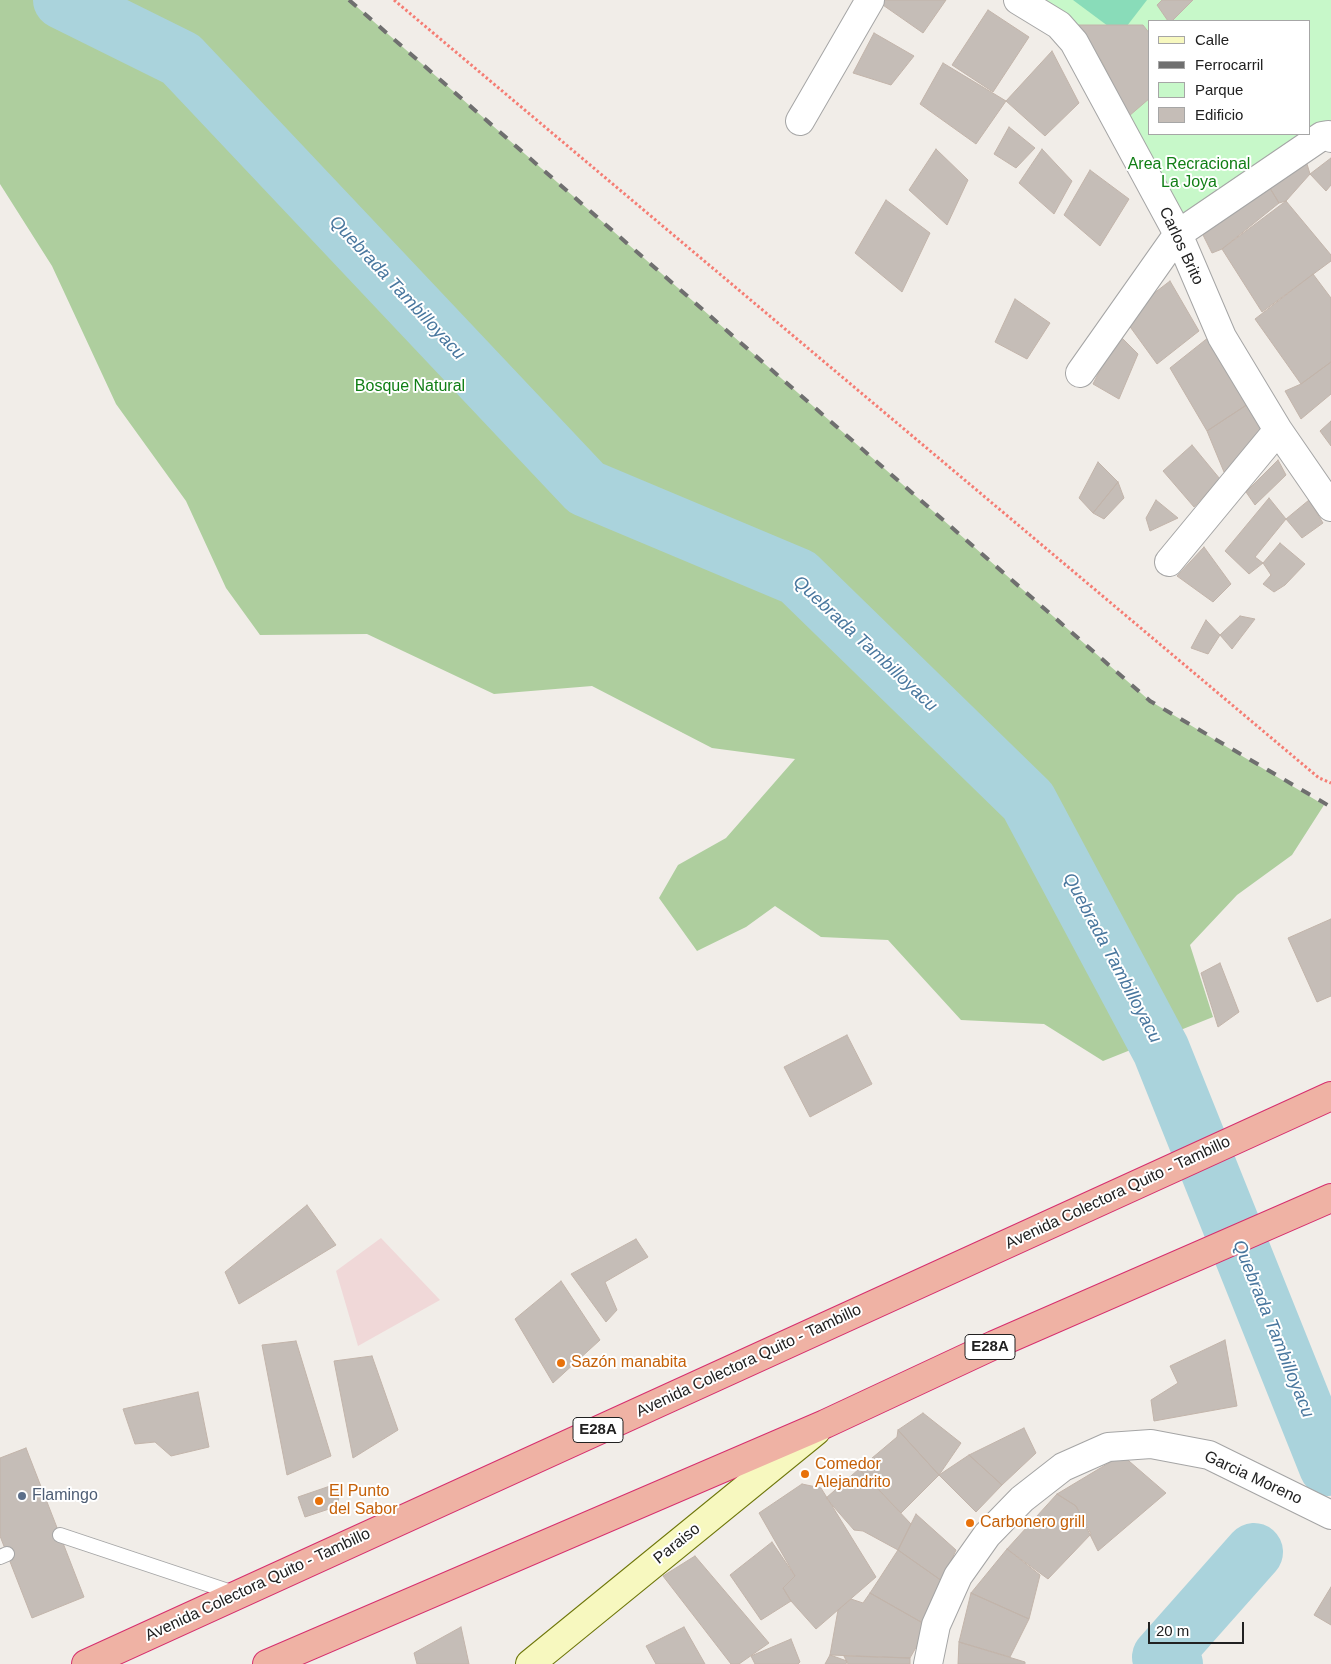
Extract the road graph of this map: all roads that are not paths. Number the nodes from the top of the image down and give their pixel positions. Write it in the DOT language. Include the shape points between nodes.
graph roads {
  1 [pos="870,0"];
  2 [pos="1018,0"];
  3 [pos="800,121"];
  4 [pos="1330,134"];
  5 [pos="1178,234"];
  6 [pos="1080,373"];
  7 [pos="1278,430"];
  8 [pos="1331,507"];
  9 [pos="1169,562"];
  10 [pos="1330,1097"];
  11 [pos="1331,1198"];
  12 [pos="825,1424"];
  13 [pos="1331,1515"];
  14 [pos="60,1535"];
  15 [pos="238,1594"];
  16 [pos="86,1664"];
  17 [pos="267,1664"];
  18 [pos="530,1664"];
  19 [pos="928,1664"];
  1 -- 3 [label="street"];
  2 -- 5 [label="street, Carlos Brito" via="1059,26 1074,42"];
  4 -- 5 [label="street" via="1322,136"];
  5 -- 6 [label="street"];
  5 -- 7 [label="street, Carlos Brito" via="1222,338"];
  7 -- 8 [label="street, Carlos Brito"];
  7 -- 9 [label="street"];
  10 -- 15 [label="highway, Avenida Colectora Quito - Tambillo / E28A"];
  11 -- 12 [label="highway, E28A" via="994,1345"];
  12 -- 17 [label="highway, E28A"];
  12 -- 18 [label="main road, Paraiso"];
  13 -- 19 [label="street, Garcia Moreno" via="1209,1455 1151,1444 1108,1447 1063,1467 1022,1499 987,1535 958,1576 936,1625"];
  14 -- 15 [label="lane"];
  15 -- 16 [label="highway, Avenida Colectora Quito - Tambillo / E28A"];
}
